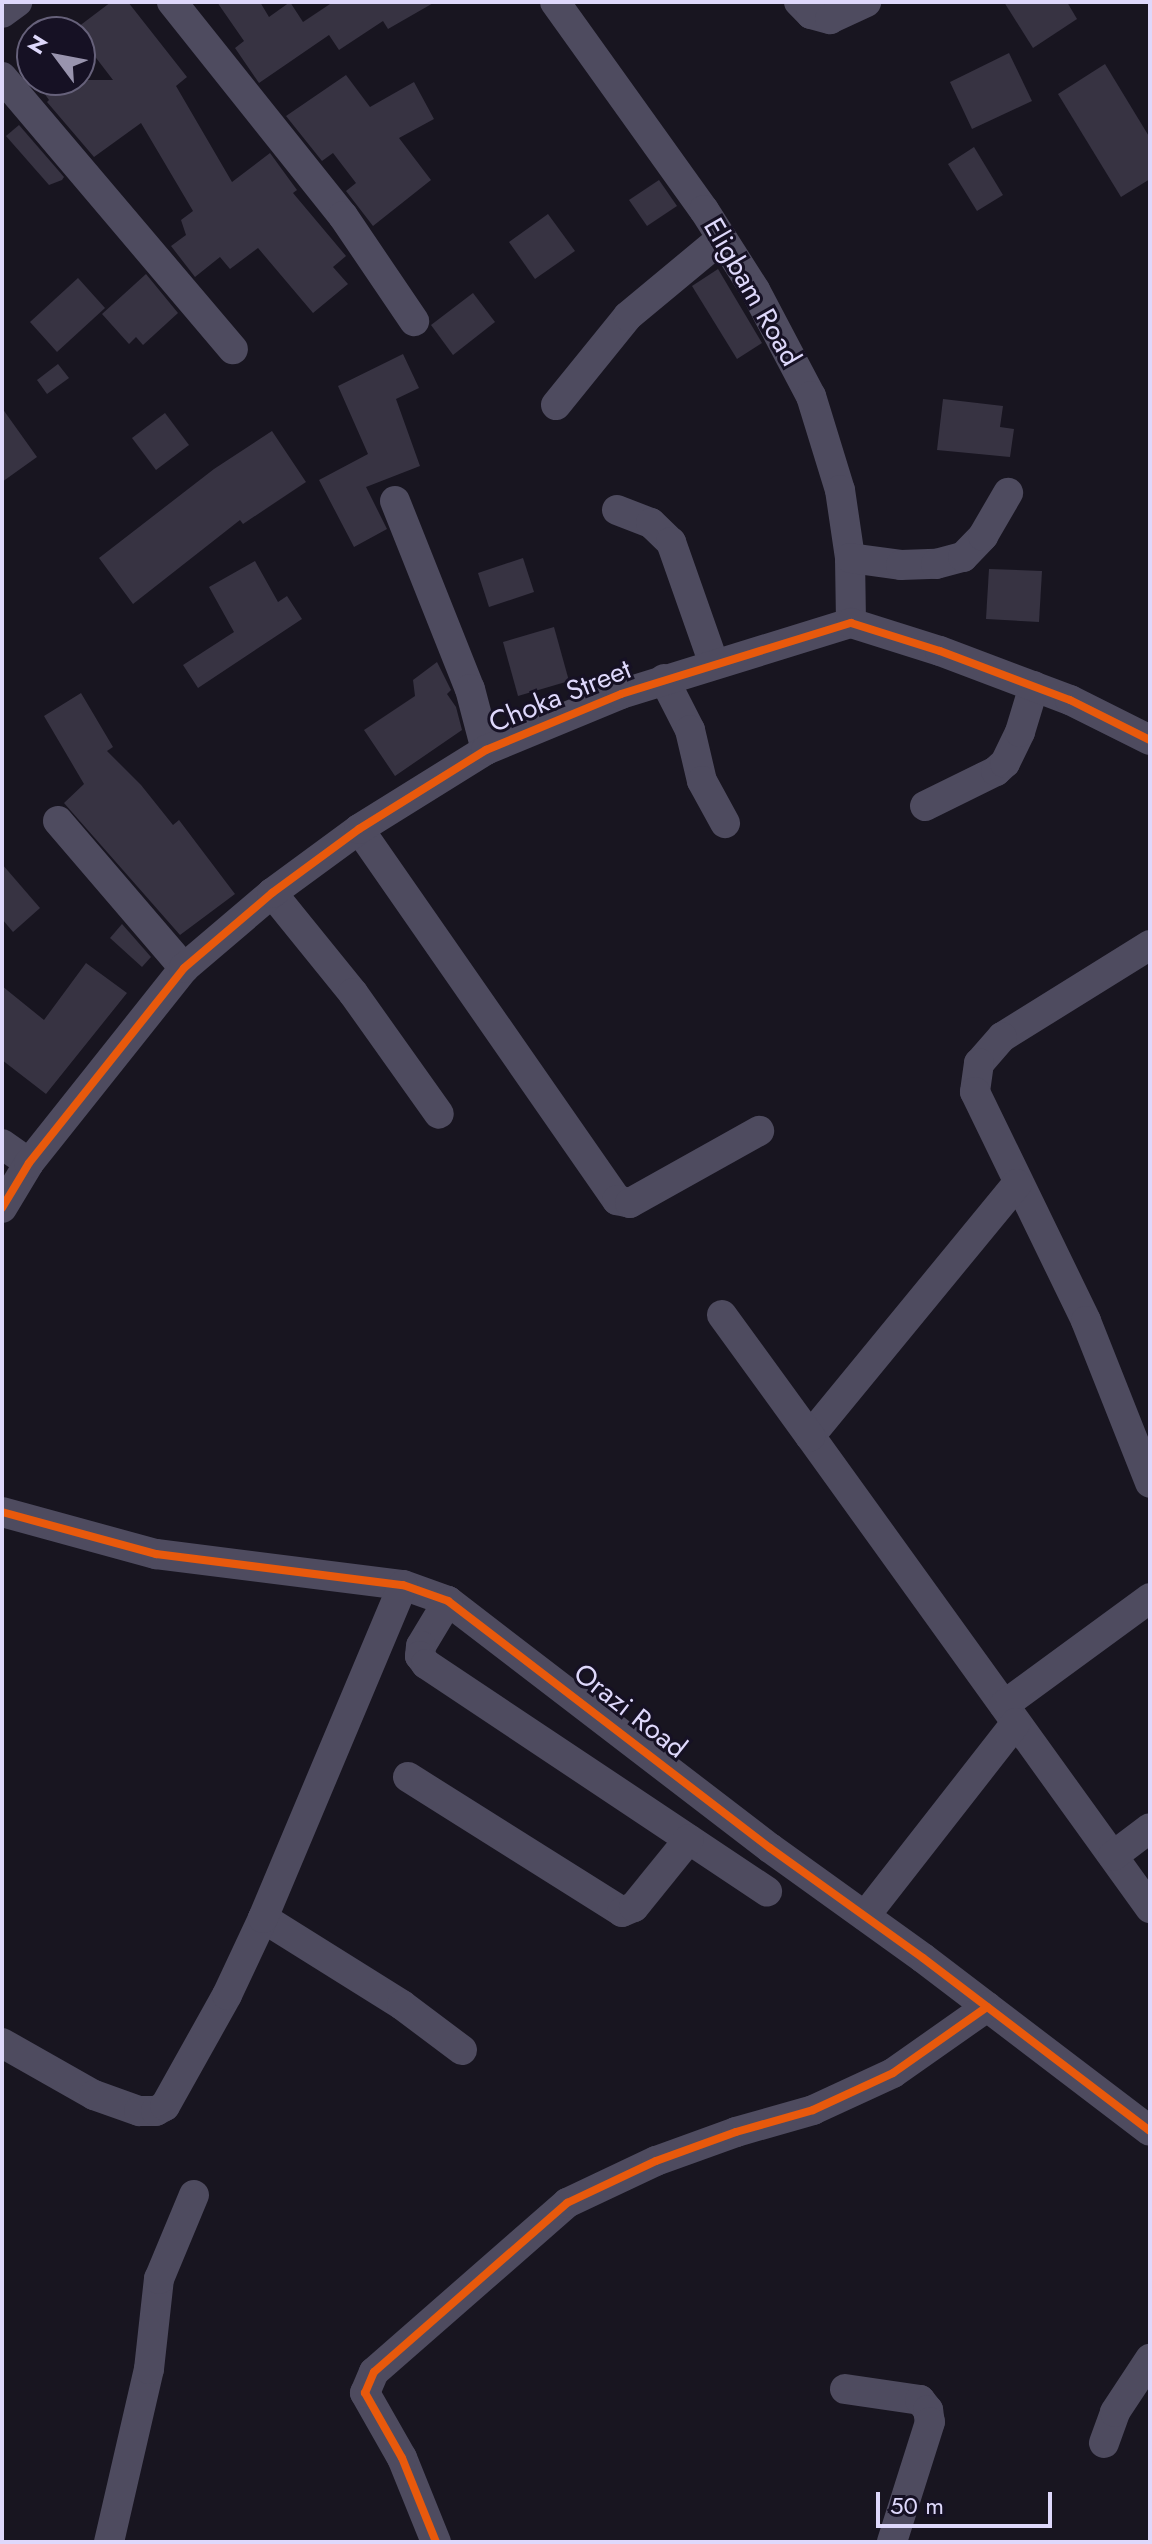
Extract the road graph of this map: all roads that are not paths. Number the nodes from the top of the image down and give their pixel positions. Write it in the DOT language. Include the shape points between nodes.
graph roads {
  1 [pos="17,2"];
  2 [pos="172,2"];
  3 [pos="555,2"];
  4 [pos="799,2"];
  5 [pos="866,2"];
  6 [pos="2,13"];
  7 [pos="2,77"];
  8 [pos="722,238"];
  9 [pos="414,321"];
  10 [pos="233,349"];
  11 [pos="556,405"];
  12 [pos="1008,493"];
  13 [pos="395,501"];
  14 [pos="617,510"];
  15 [pos="850,558"];
  16 [pos="851,623"];
  17 [pos="714,664"];
  18 [pos="664,679"];
  19 [pos="1034,686"];
  20 [pos="1150,740"];
  21 [pos="486,750"];
  22 [pos="925,806"];
  23 [pos="58,821"];
  24 [pos="725,823"];
  25 [pos="359,829"];
  26 [pos="272,893"];
  27 [pos="1150,945"];
  28 [pos="184,968"];
  29 [pos="439,1114"];
  30 [pos="759,1131"];
  31 [pos="2,1144"];
  32 [pos="29,1163"];
  33 [pos="1017,1184"];
  34 [pos="2,1208"];
  35 [pos="722,1315"];
  36 [pos="810,1436"];
  37 [pos="1150,1483"];
  38 [pos="2,1512"];
  39 [pos="403,1585"];
  40 [pos="1150,1598"];
  41 [pos="448,1601"];
  42 [pos="1010,1714"];
  43 [pos="408,1777"];
  44 [pos="1150,1828"];
  45 [pos="689,1839"];
  46 [pos="1113,1856"];
  47 [pos="767,1891"];
  48 [pos="1150,1908"];
  49 [pos="865,1916"];
  50 [pos="263,1918"];
  51 [pos="987,2007"];
  52 [pos="2,2043"];
  53 [pos="462,2050"];
  54 [pos="1150,2131"];
  55 [pos="194,2195"];
  56 [pos="1150,2359"];
  57 [pos="845,2389"];
  58 [pos="1104,2443"];
  59 [pos="109,2542"];
  60 [pos="436,2542"];
  61 [pos="892,2542"];
  1 -- 6 [label="street"];
  2 -- 9 [label="street" via="343,216"];
  3 -- 8 [label="street, Eligbam Road"];
  4 -- 5 [label="street" via="811,14 830,19"];
  7 -- 10 [label="street"];
  8 -- 11 [label="street" via="628,316"];
  8 -- 15 [label="street, Eligbam Road" via="811,396 840,490"];
  12 -- 15 [label="street" via="983,536 963,557 901,565"];
  13 -- 21 [label="street" via="470,689"];
  14 -- 17 [label="street" via="651,523 671,542"];
  15 -- 16 [label="street, Eligbam Road"];
  16 -- 17 [label="street, Choka Street"];
  16 -- 19 [label="street"];
  17 -- 18 [label="street, Choka Street"];
  18 -- 21 [label="street, Choka Street"];
  18 -- 24 [label="street" via="690,730 702,781"];
  19 -- 20 [label="street"];
  19 -- 22 [label="street" via="1005,763"];
  21 -- 25 [label="street, Choka Street"];
  23 -- 28 [label="street"];
  25 -- 26 [label="street, Choka Street"];
  25 -- 30 [label="street" via="617,1200 630,1203"];
  26 -- 28 [label="street, Choka Street"];
  26 -- 29 [label="street" via="353,993"];
  27 -- 33 [label="street" via="1002,1037 979,1063 975,1092"];
  28 -- 32 [label="street, Choka Street"];
  31 -- 32 [label="street"];
  32 -- 34 [label="street, Choka Street"];
  33 -- 36 [label="street"];
  33 -- 37 [label="street" via="1086,1321"];
  35 -- 36 [label="street"];
  36 -- 42 [label="street"];
  38 -- 39 [label="street, Orazi Road" via="156,1554"];
  39 -- 41 [label="street, Orazi Road"];
  39 -- 50 [label="street"];
  40 -- 42 [label="street"];
  41 -- 45 [label="street" via="421,1646 426,1664"];
  41 -- 49 [label="street, Orazi Road"];
  42 -- 46 [label="street"];
  42 -- 49 [label="street"];
  43 -- 45 [label="street" via="622,1912 634,1907"];
  44 -- 46 [label="street"];
  45 -- 47 [label="street"];
  46 -- 48 [label="street"];
  49 -- 51 [label="street, Orazi Road"];
  50 -- 52 [label="street" via="176,2092 156,2111 139,2111 94,2095"];
  50 -- 53 [label="street" via="402,2005"];
  51 -- 54 [label="street, Orazi Road"];
  51 -- 60 [label="street" via="893,2073 813,2110 656,2161 567,2203 374,2372 365,2393 402,2458"];
  55 -- 59 [label="street" via="159,2279 149,2369"];
  56 -- 58 [label="street" via="1115,2412"];
  57 -- 61 [label="street" via="920,2400 928,2410 930,2422"];
}
